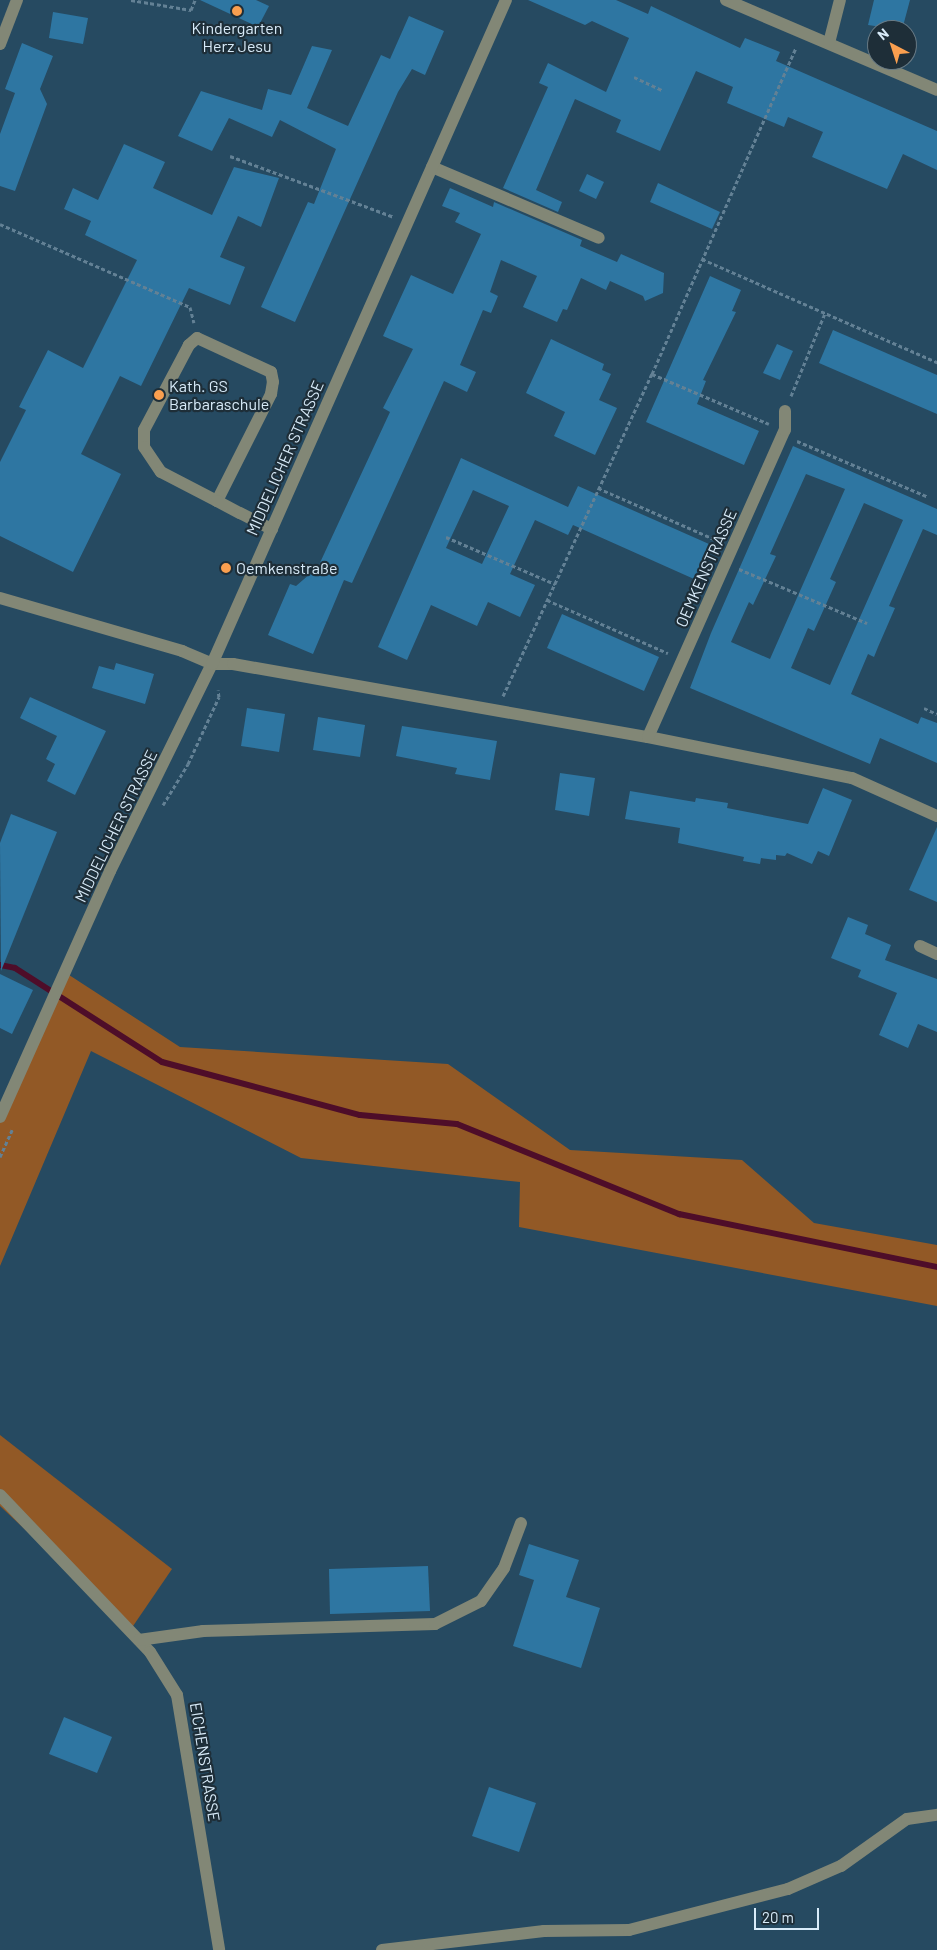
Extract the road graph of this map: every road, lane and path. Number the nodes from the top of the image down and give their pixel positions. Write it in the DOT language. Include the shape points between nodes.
graph roads {
  1 [pos="17,0"];
  2 [pos="131,0"];
  3 [pos="195,0"];
  4 [pos="506,0"];
  5 [pos="726,0"];
  6 [pos="840,0"];
  7 [pos="803,32"];
  8 [pos="829,43"];
  9 [pos="0,44"];
  10 [pos="634,77"];
  11 [pos="662,90"];
  12 [pos="937,90"];
  13 [pos="230,156"];
  14 [pos="432,167"];
  15 [pos="408,222"];
  16 [pos="0,224"];
  17 [pos="599,238"];
  18 [pos="702,259"];
  19 [pos="825,313"];
  20 [pos="196,338"];
  21 [pos="937,362"];
  22 [pos="652,374"];
  23 [pos="785,411"];
  24 [pos="784,433"];
  25 [pos="598,488"];
  26 [pos="928,498"];
  27 [pos="217,501"];
  28 [pos="272,529"];
  29 [pos="446,537"];
  30 [pos="732,548"];
  31 [pos="725,563"];
  32 [pos="555,584"];
  33 [pos="0,598"];
  34 [pos="547,600"];
  35 [pos="867,622"];
  36 [pos="683,660"];
  37 [pos="212,664"];
  38 [pos="924,708"];
  39 [pos="496,710"];
  40 [pos="937,714"];
  41 [pos="648,737"];
  42 [pos="162,808"];
  43 [pos="937,816"];
  44 [pos="920,946"];
  45 [pos="937,954"];
  46 [pos="0,1117"];
  47 [pos="15,1123"];
  48 [pos="0,1157"];
  49 [pos="0,1495"];
  50 [pos="521,1523"];
  51 [pos="139,1640"];
  52 [pos="937,1815"];
  53 [pos="219,1950"];
  54 [pos="382,1950"];
  1 -- 9 [label="street"];
  2 -- 3 [label="path" via="190,10"];
  4 -- 14 [label="street, MIDDELICHER STRASSE"];
  5 -- 7 [label="street"];
  6 -- 8 [label="street"];
  7 -- 8 [label="street"];
  7 -- 18 [label="path"];
  8 -- 12 [label="street"];
  10 -- 11 [label="path"];
  13 -- 15 [label="path"];
  14 -- 15 [label="street, MIDDELICHER STRASSE"];
  14 -- 17 [label="street"];
  15 -- 28 [label="street, MIDDELICHER STRASSE"];
  16 -- 20 [label="path" via="190,308"];
  18 -- 19 [label="path"];
  18 -- 22 [label="path"];
  19 -- 21 [label="path"];
  19 -- 23 [label="path"];
  20 -- 27 [label="street" via="188,345 144,430 144,447 161,472"];
  20 -- 27 [label="street" via="271,372 273,382 271,394"];
  22 -- 24 [label="path"];
  22 -- 25 [label="path"];
  23 -- 24 [label="street, OEMKENSTRASSE"];
  24 -- 26 [label="path"];
  24 -- 30 [label="street, OEMKENSTRASSE"];
  25 -- 30 [label="path"];
  25 -- 32 [label="path"];
  27 -- 28 [label="street"];
  28 -- 37 [label="street, MIDDELICHER STRASSE"];
  29 -- 32 [label="path"];
  30 -- 31 [label="street, OEMKENSTRASSE"];
  31 -- 35 [label="path"];
  31 -- 36 [label="street, OEMKENSTRASSE"];
  32 -- 34 [label="path"];
  33 -- 37 [label="street" via="182,652"];
  34 -- 36 [label="path"];
  34 -- 39 [label="path"];
  36 -- 41 [label="street, OEMKENSTRASSE"];
  37 -- 39 [label="street" via="232,664"];
  37 -- 42 [label="path" via="219,697 188,764"];
  37 -- 46 [label="street, MIDDELICHER STRASSE" via="110,871"];
  38 -- 40 [label="path"];
  39 -- 41 [label="street"];
  41 -- 43 [label="street" via="852,778"];
  44 -- 45 [label="street"];
  47 -- 48 [label="path"];
  49 -- 51 [label="street, EICHENSTRASSE"];
  50 -- 51 [label="street" via="504,1568 481,1601 435,1624 203,1631"];
  51 -- 53 [label="street, EICHENSTRASSE" via="177,1695"];
  52 -- 54 [label="street" via="907,1818 842,1866 788,1889 629,1930 544,1931"];
}
